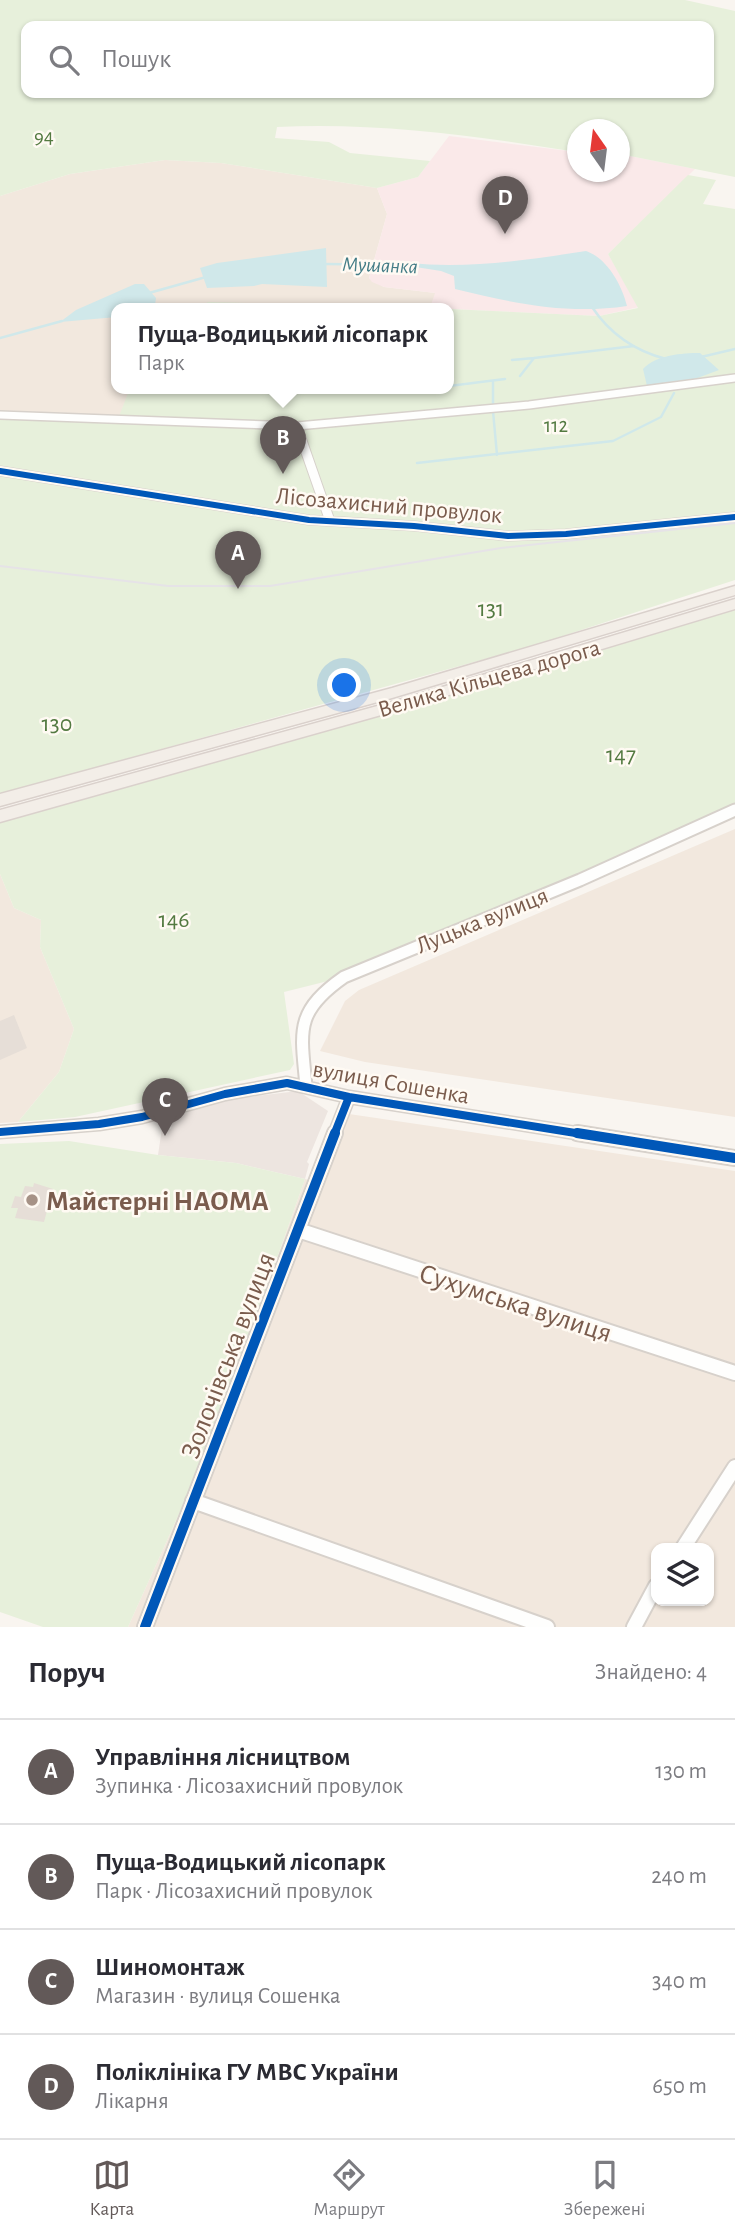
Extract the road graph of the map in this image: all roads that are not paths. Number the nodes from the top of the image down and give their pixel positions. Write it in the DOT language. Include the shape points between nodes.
graph roads {
  1 [pos="735,378"];
  2 [pos="0,415"];
  3 [pos="298,426"];
  4 [pos="0,471"];
  5 [pos="735,517"];
  6 [pos="330,521"];
  7 [pos="735,590"];
  8 [pos="735,604"];
  9 [pos="0,800"];
  10 [pos="735,810"];
  11 [pos="0,816"];
  12 [pos="306,1086"];
  13 [pos="349,1097"];
  14 [pos="0,1132"];
  15 [pos="735,1158"];
  16 [pos="298,1230"];
  17 [pos="735,1373"];
  18 [pos="735,1466"];
  19 [pos="194,1501"];
  20 [pos="686,1543"];
  21 [pos="651,1595"];
  22 [pos="145,1627"];
  23 [pos="547,1627"];
  24 [pos="634,1627"];
  1 -- 3 [label="street" via="528,405"];
  2 -- 3 [label="street"];
  3 -- 6 [label="street"];
  4 -- 6 [label="street, Лісозахисний провулок"];
  5 -- 6 [label="street, Лісозахисний провулок" via="523,536"];
  7 -- 9 [label="main road, Велика Кільцева дорога" via="379,696"];
  8 -- 11 [label="main road, Велика Кільцева дорога" via="387,709"];
  10 -- 12 [label="street, Луцька вулиця" via="332,984 310,1005 302,1022"];
  12 -- 13 [label="street, вулиця Сошенка"];
  12 -- 14 [label="street, вулиця Сошенка" via="261,1086 99,1124"];
  13 -- 15 [label="street, вулиця Сошенка"];
  13 -- 16 [label="street, Золочівська вулиця"];
  16 -- 17 [label="street, Сухумська вулиця"];
  16 -- 19 [label="street, Золочівська вулиця"];
  18 -- 20 [label="street"];
  19 -- 22 [label="street, Золочівська вулиця"];
  19 -- 23 [label="street"];
  21 -- 24 [label="street"];
}
